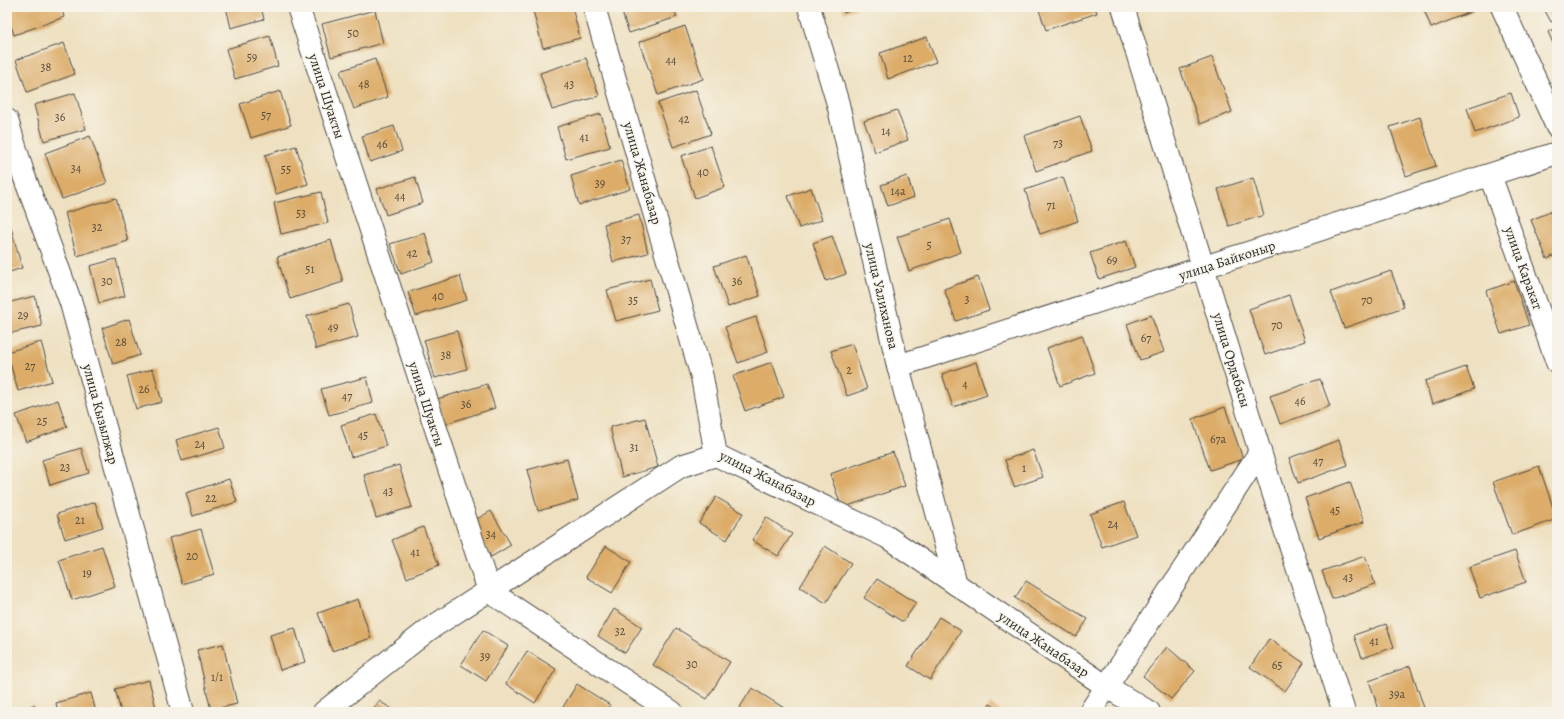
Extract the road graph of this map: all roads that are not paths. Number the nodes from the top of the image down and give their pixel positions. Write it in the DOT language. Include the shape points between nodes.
graph roads {
  1 [pos="298,7"];
  2 [pos="594,7"];
  3 [pos="810,7"];
  4 [pos="1123,7"];
  5 [pos="1502,7"];
  6 [pos="7,120"];
  7 [pos="1557,127"];
  8 [pos="1557,153"];
  9 [pos="1490,175"];
  10 [pos="1203,267"];
  11 [pos="1557,362"];
  12 [pos="898,366"];
  13 [pos="1260,452"];
  14 [pos="716,455"];
  15 [pos="956,584"];
  16 [pos="489,591"];
  17 [pos="1107,686"];
  18 [pos="182,712"];
  19 [pos="324,712"];
  20 [pos="672,712"];
  21 [pos="1090,712"];
  22 [pos="1149,712"];
  23 [pos="1344,712"];
  1 -- 16 [label="street, улица Шуакты"];
  2 -- 14 [label="street, улица Жанабазар" via="702,377"];
  3 -- 12 [label="street, улица Уалиханова" via="838,104"];
  4 -- 10 [label="street, улица Ордабасы"];
  5 -- 7 [label="street"];
  6 -- 18 [label="street, улица Кызылжар" via="23,173 71,303"];
  8 -- 9 [label="street, улица Байконыр"];
  9 -- 10 [label="street, улица Байконыр"];
  9 -- 11 [label="street, улица Каракат"];
  10 -- 12 [label="street, улица Байконыр"];
  10 -- 13 [label="street, улица Ордабасы"];
  12 -- 15 [label="street, улица Уалиханова"];
  13 -- 17 [label="street"];
  13 -- 23 [label="street, улица Ордабасы"];
  14 -- 15 [label="street, улица Жанабазар" via="887,537"];
  14 -- 16 [label="street" via="681,466"];
  15 -- 17 [label="street, улица Жанабазар"];
  16 -- 19 [label="street" via="428,630"];
  16 -- 20 [label="street"];
  17 -- 21 [label="street"];
  17 -- 22 [label="street, улица Жанабазар"];
}
